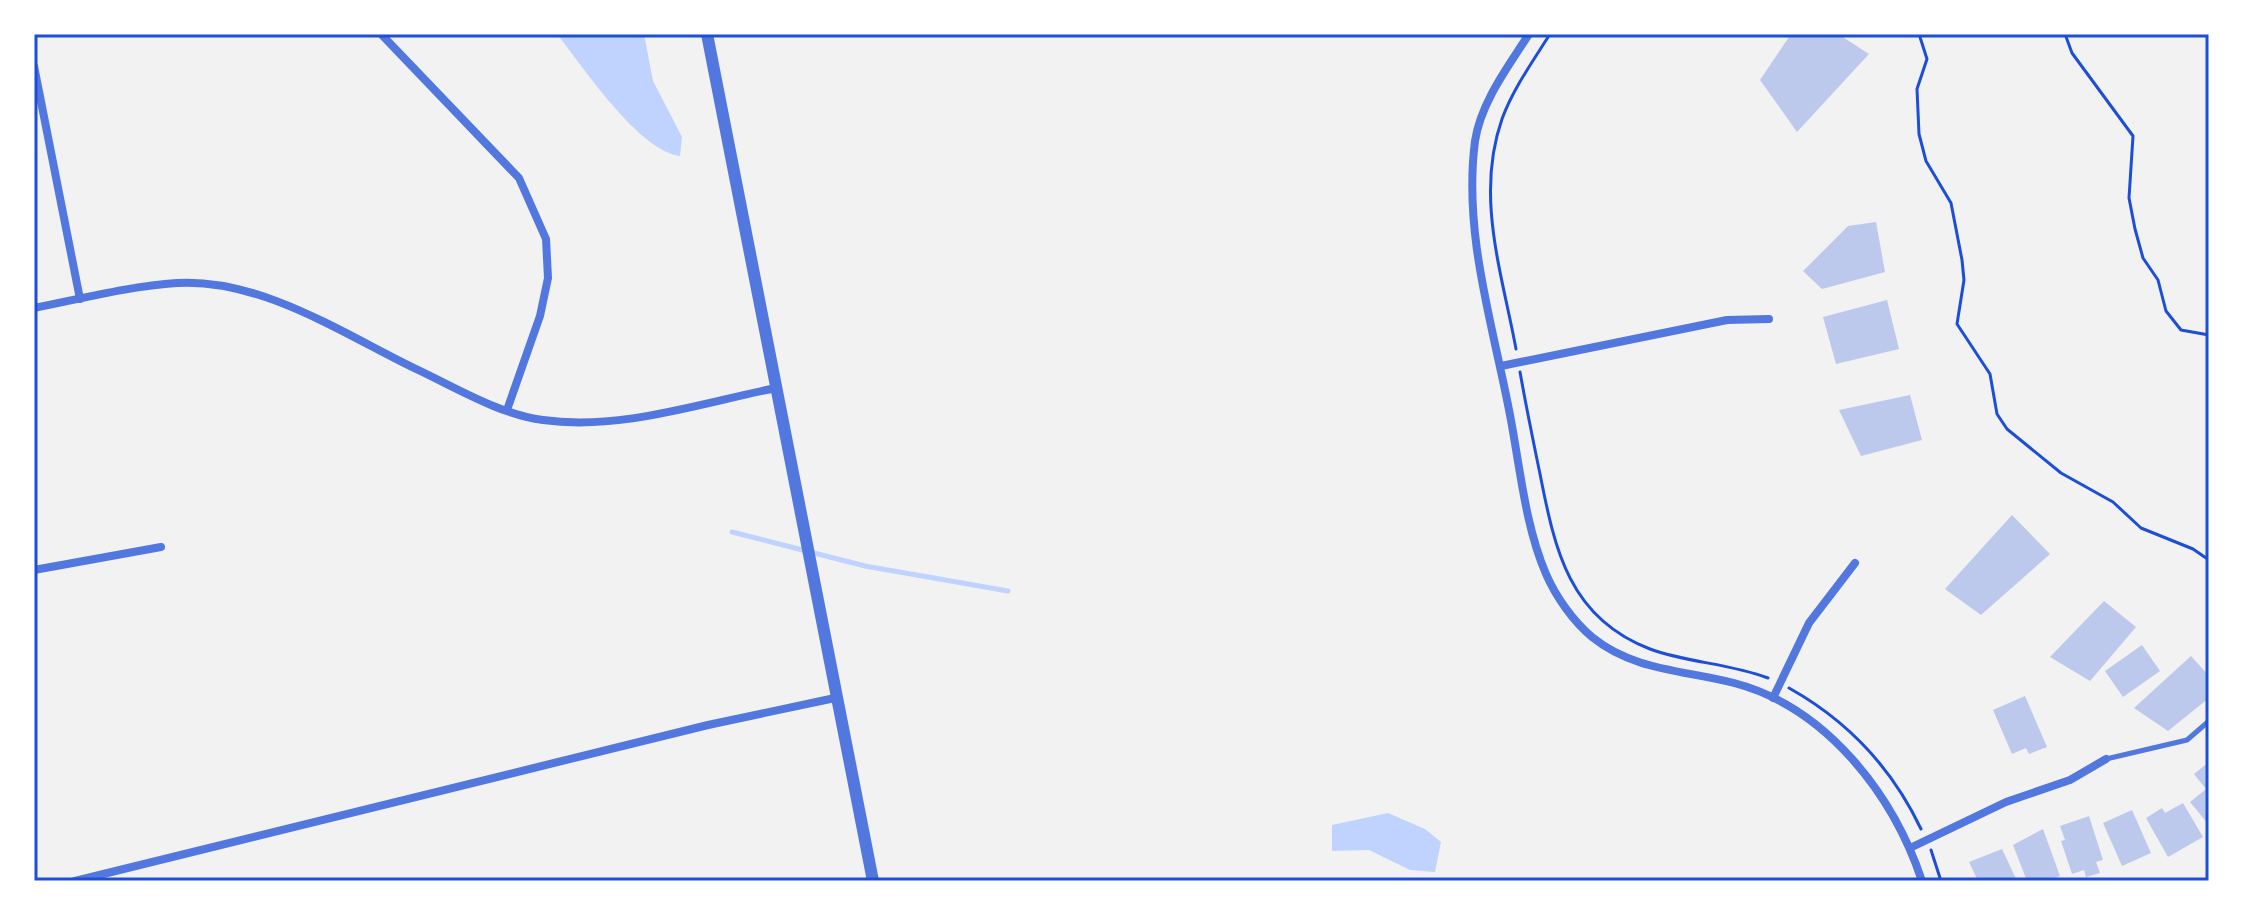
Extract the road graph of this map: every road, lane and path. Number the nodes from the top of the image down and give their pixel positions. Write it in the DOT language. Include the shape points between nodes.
graph roads {
  1 [pos="381,34"];
  2 [pos="707,34"];
  3 [pos="1529,34"];
  4 [pos="1550,34"];
  5 [pos="1919,34"];
  6 [pos="2065,34"];
  7 [pos="34,66"];
  8 [pos="80,299"];
  9 [pos="34,308"];
  10 [pos="1769,319"];
  11 [pos="2209,335"];
  12 [pos="1518,362"];
  13 [pos="1501,366"];
  14 [pos="776,388"];
  15 [pos="507,410"];
  16 [pos="161,547"];
  17 [pos="2209,560"];
  18 [pos="1855,563"];
  19 [pos="34,570"];
  20 [pos="1779,682"];
  21 [pos="835,698"];
  22 [pos="1773,698"];
  23 [pos="2209,721"];
  24 [pos="2106,759"];
  25 [pos="1926,840"];
  26 [pos="1910,848"];
  27 [pos="75,881"];
  28 [pos="873,881"];
  29 [pos="1922,881"];
  30 [pos="1941,881"];
  1 -- 15 [label="street" via="519,178 546,239 548,278 540,316"];
  2 -- 14 [label="street"];
  3 -- 13 [label="street" via="1482,117 1470,190 1474,241"];
  4 -- 12 [label="path" via="1502,118 1489,175 1489,203"];
  5 -- 17 [label="path" via="1927,59 1917,89 1919,134 1926,161 1951,203 1962,260 1957,324 1990,374 1997,414 2007,429 2061,473 2113,502 2141,528"];
  6 -- 11 [label="path" via="2072,53 2133,136 2131,208 2143,258 2158,280 2171,322 2181,330"];
  7 -- 8 [label="street"];
  8 -- 9 [label="street"];
  8 -- 15 [label="street" via="178,283 228,287 276,302"];
  10 -- 12 [label="street" via="1727,320"];
  12 -- 13 [label="street"];
  12 -- 20 [label="path" via="1556,550 1583,600 1628,639 1653,650 1736,666"];
  13 -- 22 [label="street" via="1541,562 1577,623 1634,661 1734,683"];
  14 -- 15 [label="street" via="581,424"];
  14 -- 21 [label="street"];
  16 -- 19 [label="street"];
  18 -- 20 [label="street" via="1815,614"];
  20 -- 22 [label="street"];
  20 -- 25 [label="path" via="1860,740 1890,777"];
  21 -- 27 [label="street"];
  21 -- 28 [label="street"];
  22 -- 26 [label="street" via="1842,748 1868,777"];
  23 -- 24 [label="lane" via="2187,740"];
  24 -- 25 [label="street" via="2070,780 2006,802"];
  25 -- 26 [label="street"];
  25 -- 30 [label="path"];
  26 -- 29 [label="street"];
}
